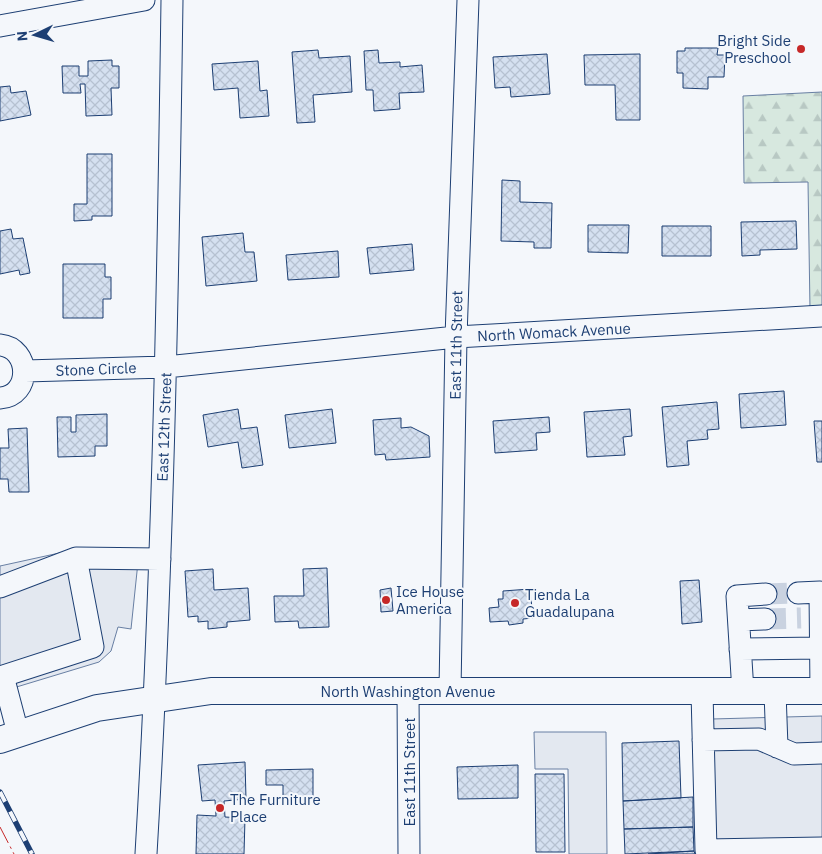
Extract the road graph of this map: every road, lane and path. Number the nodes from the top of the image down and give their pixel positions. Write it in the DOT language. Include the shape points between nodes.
graph roads {
  1 [pos="144,0"];
  2 [pos="172,0"];
  3 [pos="468,0"];
  4 [pos="0,26"];
  5 [pos="822,316"];
  6 [pos="456,337"];
  7 [pos="0,345"];
  8 [pos="166,367"];
  9 [pos="25,371"];
  10 [pos="0,398"];
  11 [pos="76,558"];
  12 [pos="160,559"];
  13 [pos="0,587"];
  14 [pos="821,591"];
  15 [pos="798,593"];
  16 [pos="766,594"];
  17 [pos="765,619"];
  18 [pos="739,620"];
  19 [pos="820,648"];
  20 [pos="740,649"];
  21 [pos="2,675"];
  22 [pos="408,690"];
  23 [pos="450,691"];
  24 [pos="821,691"];
  25 [pos="702,692"];
  26 [pos="743,692"];
  27 [pos="775,692"];
  28 [pos="155,698"];
  29 [pos="9,737"];
  30 [pos="704,740"];
  31 [pos="777,747"];
  32 [pos="822,753"];
  33 [pos="822,848"];
  34 [pos="706,852"];
  35 [pos="146,854"];
  36 [pos="409,854"];
  1 -- 4 [label="street"];
  2 -- 8 [label="street, East 12th Street"];
  3 -- 6 [label="street, East 11th Street"];
  5 -- 6 [label="street, North Womack Avenue"];
  6 -- 8 [label="street, North Womack Avenue"];
  6 -- 23 [label="street, East 11th Street"];
  7 -- 9 [label="street" via="13,349 19,355"];
  8 -- 9 [label="street, Stone Circle"];
  8 -- 12 [label="street, East 12th Street"];
  9 -- 10 [label="street" via="19,388"];
  11 -- 12 [label="street"];
  11 -- 13 [label="street"];
  11 -- 21 [label="street" via="94,647"];
  12 -- 28 [label="street, East 12th Street"];
  14 -- 15 [label="street"];
  14 -- 19 [label="street" via="810,617"];
  16 -- 18 [label="street" via="738,596"];
  17 -- 18 [label="street"];
  18 -- 20 [label="street"];
  19 -- 20 [label="street"];
  19 -- 24 [label="street"];
  20 -- 26 [label="street"];
  21 -- 29 [label="street"];
  22 -- 23 [label="main road, North Washington Avenue"];
  22 -- 28 [label="main road, North Washington Avenue" via="211,691"];
  22 -- 36 [label="street, East 11th Street"];
  23 -- 25 [label="main road, North Washington Avenue"];
  24 -- 27 [label="main road, North Washington Avenue"];
  25 -- 26 [label="main road, North Washington Avenue"];
  25 -- 30 [label="street"];
  26 -- 27 [label="main road, North Washington Avenue"];
  27 -- 31 [label="street"];
  28 -- 29 [label="main road, North Washington Avenue" via="97,708"];
  28 -- 35 [label="street, East 12th Street"];
  30 -- 31 [label="street" via="759,738"];
  30 -- 34 [label="street"];
  31 -- 32 [label="street" via="794,754"];
  33 -- 34 [label="street"];
}
